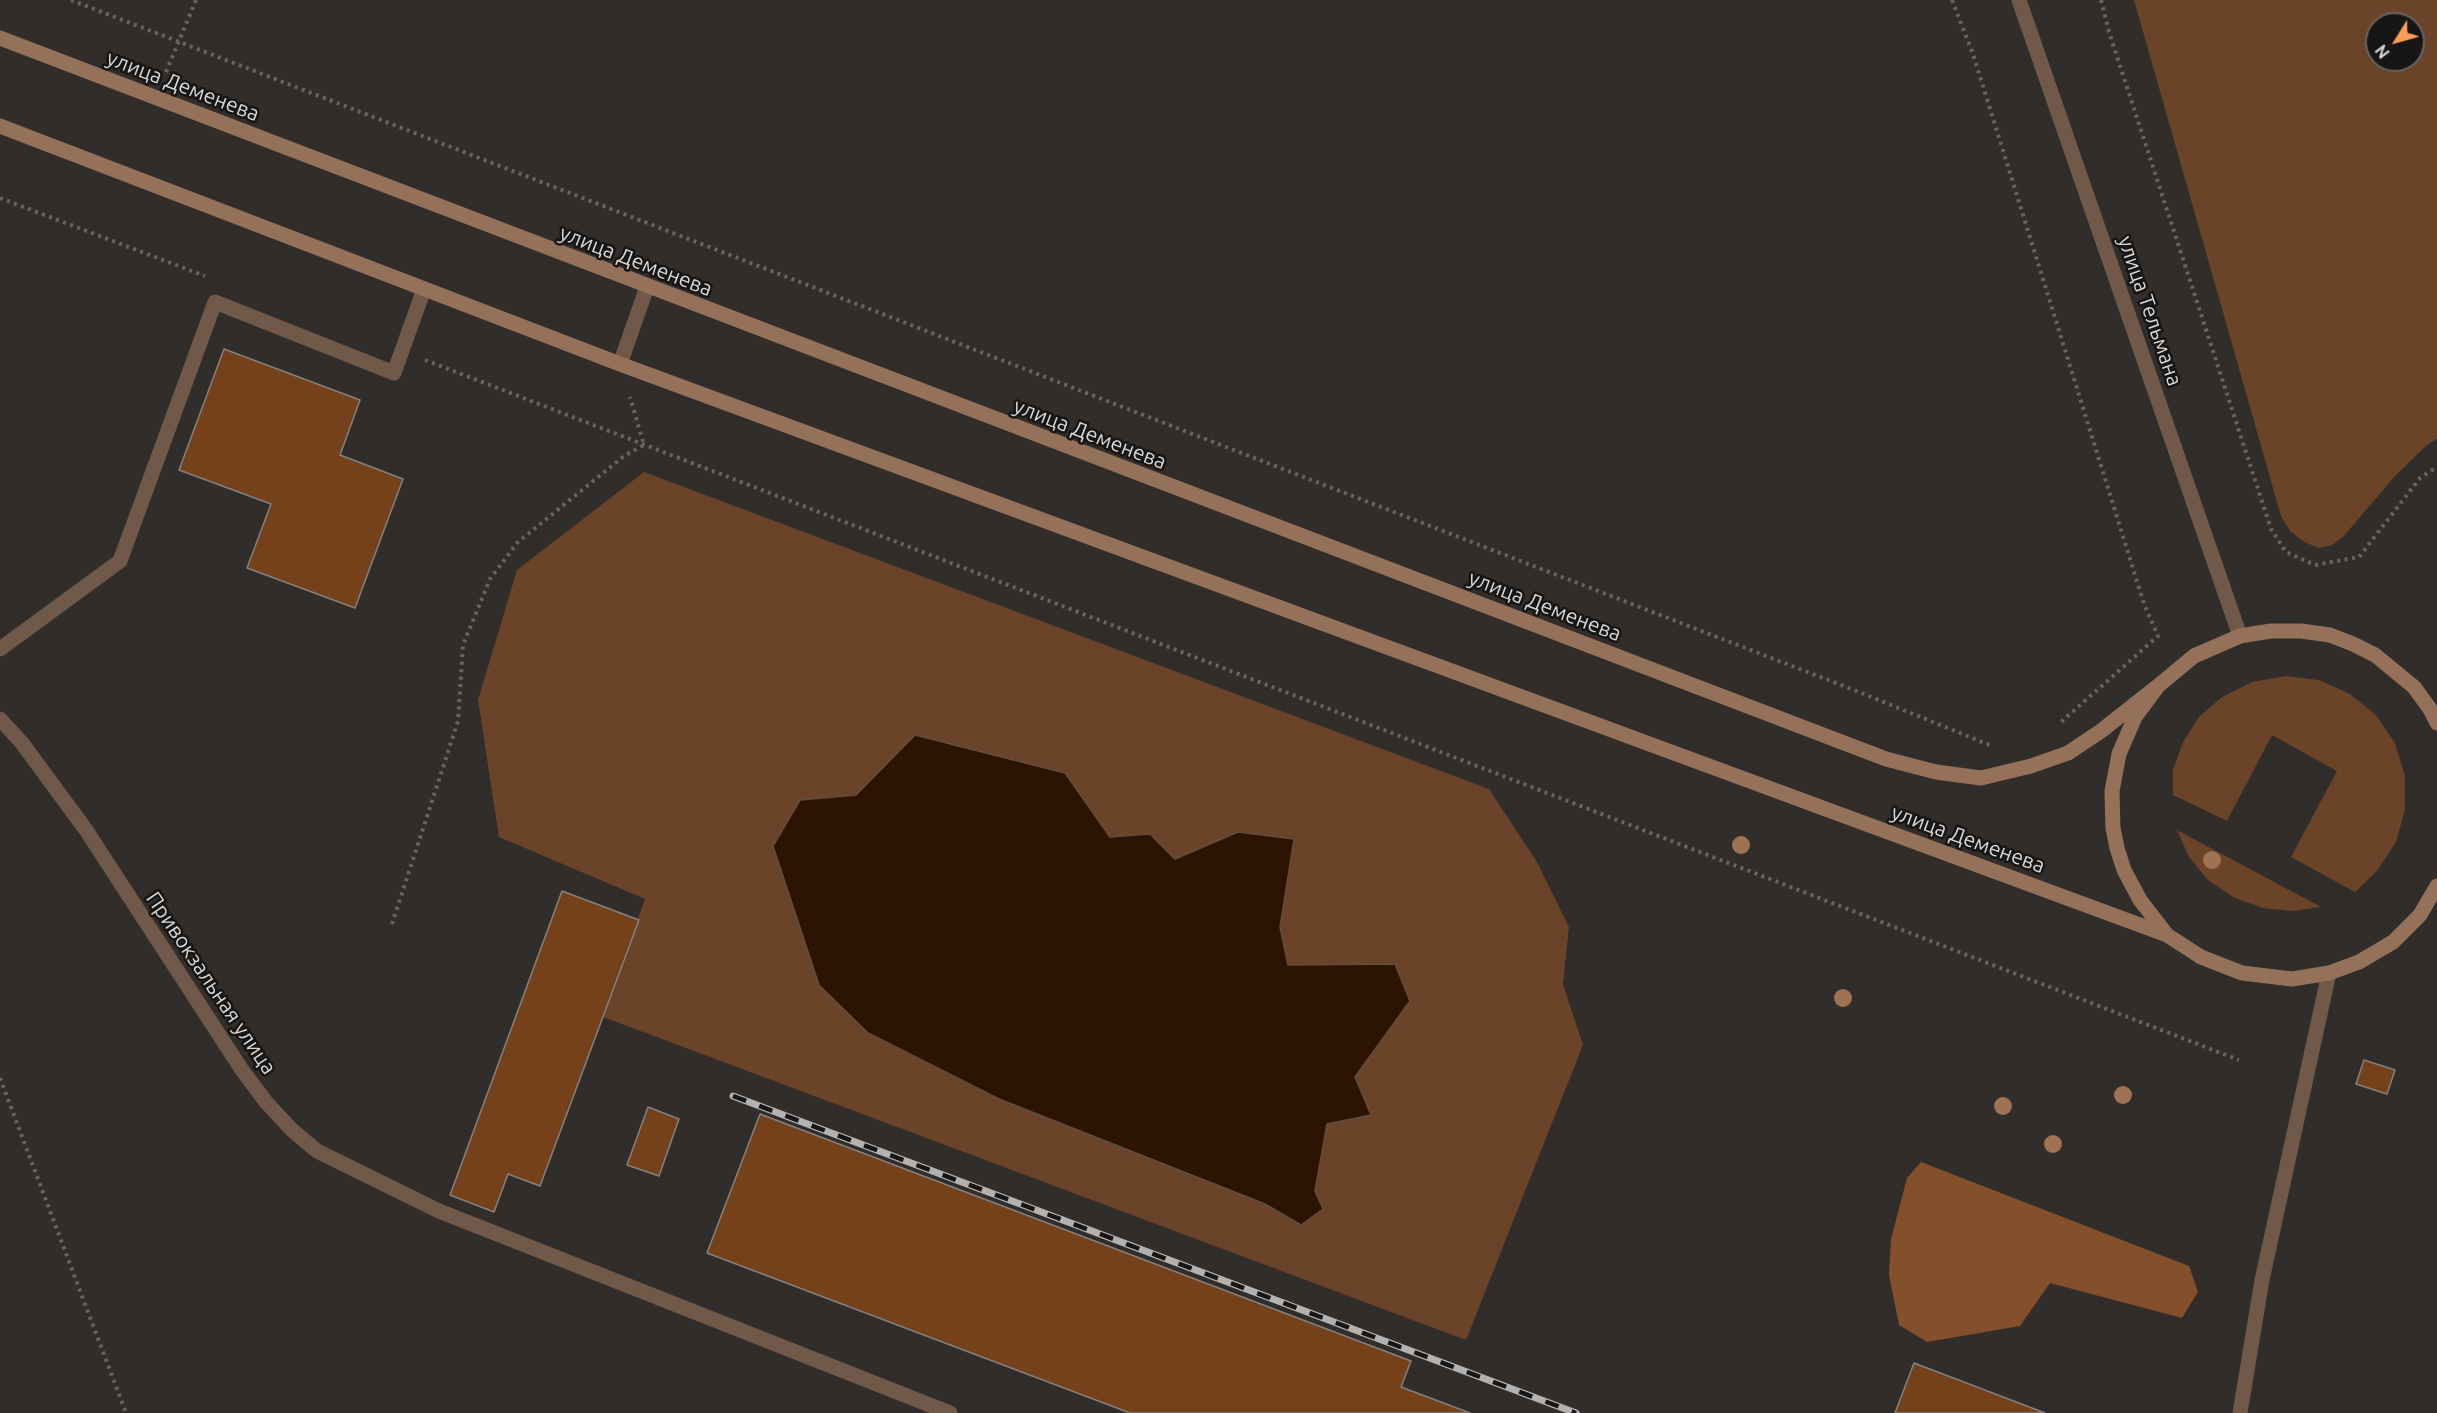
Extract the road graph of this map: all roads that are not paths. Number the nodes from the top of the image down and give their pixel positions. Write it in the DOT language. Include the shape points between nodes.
graph roads {
  1 [pos="2019,0"];
  2 [pos="0,38"];
  3 [pos="0,126"];
  4 [pos="647,287"];
  5 [pos="424,289"];
  6 [pos="620,364"];
  7 [pos="2240,636"];
  8 [pos="0,649"];
  9 [pos="2158,686"];
  10 [pos="2435,712"];
  11 [pos="0,719"];
  12 [pos="2437,886"];
  13 [pos="2167,935"];
  14 [pos="2329,973"];
  15 [pos="950,1413"];
  16 [pos="2240,1413"];
  1 -- 7 [label="street, улица Тельмана"];
  2 -- 4 [label="main road, улица Деменева"];
  3 -- 5 [label="main road, улица Деменева"];
  4 -- 6 [label="street"];
  4 -- 9 [label="main road, улица Деменева" via="1875,755 1936,772 1981,778 2068,753"];
  5 -- 6 [label="main road, улица Деменева"];
  5 -- 8 [label="street" via="394,373 215,302 120,561"];
  6 -- 13 [label="main road, улица Деменева"];
  7 -- 9 [label="main road" via="2194,656"];
  7 -- 10 [label="main road" via="2271,631 2330,635 2375,655 2414,687"];
  9 -- 13 [label="main road" via="2135,717 2119,754 2112,791 2113,828 2124,870 2140,900"];
  11 -- 15 [label="street, Привокзальная улица" via="86,830 266,1102 317,1151 439,1211"];
  12 -- 14 [label="main road" via="2421,915 2393,942 2359,962"];
  13 -- 14 [label="main road" via="2200,957 2242,973 2292,979"];
  14 -- 16 [label="street" via="2262,1281"];
}
